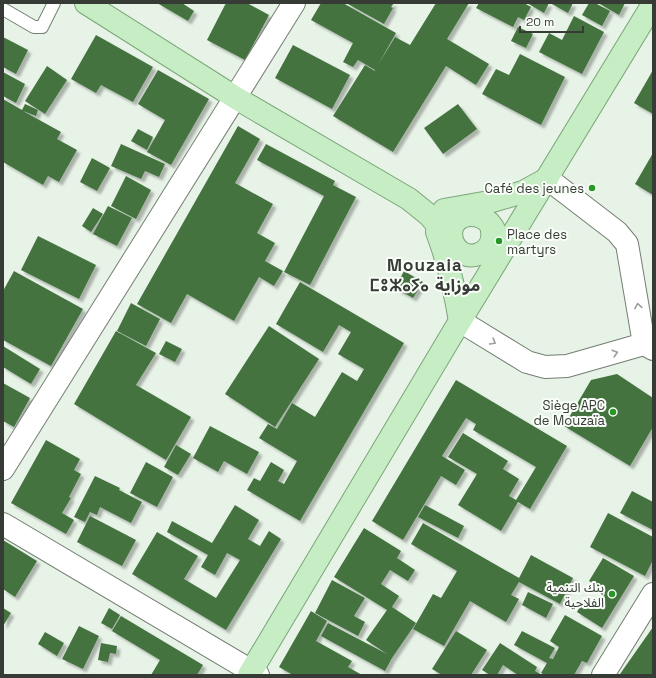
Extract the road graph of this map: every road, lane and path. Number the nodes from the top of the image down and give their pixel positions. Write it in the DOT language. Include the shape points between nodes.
graph roads {
  1 [pos="54,3"];
  2 [pos="86,3"];
  3 [pos="294,3"];
  4 [pos="653,4"];
  5 [pos="3,9"];
  6 [pos="236,98"];
  7 [pos="548,179"];
  8 [pos="437,213"];
  9 [pos="483,220"];
  10 [pos="455,247"];
  11 [pos="496,252"];
  12 [pos="460,321"];
  13 [pos="649,347"];
  14 [pos="3,469"];
  15 [pos="3,524"];
  16 [pos="653,594"];
  17 [pos="253,674"];
  18 [pos="603,675"];
  1 -- 5 [label="lane" via="42,27 34,27"];
  2 -- 6 [label="main road"];
  3 -- 6 [label="street"];
  4 -- 7 [label="main road"];
  6 -- 8 [label="main road"];
  6 -- 14 [label="street"];
  7 -- 8 [label="main road" via="523,192"];
  7 -- 11 [label="main road"];
  13 -- 7 [label="street, one-way" via="627,244 617,232"];
  8 -- 9 [label="main road"];
  8 -- 10 [label="main road"];
  8 -- 12 [label="main road"];
  9 -- 10 [label="main road" via="468,215 462,217 453,227"];
  9 -- 11 [label="main road" via="493,233 486,251"];
  10 -- 11 [label="main road" via="460,252 473,256"];
  11 -- 12 [label="main road"];
  12 -- 13 [label="street, one-way" via="527,362 545,367 567,366"];
  12 -- 17 [label="main road"];
  15 -- 17 [label="street"];
  16 -- 18 [label="street"];
}
